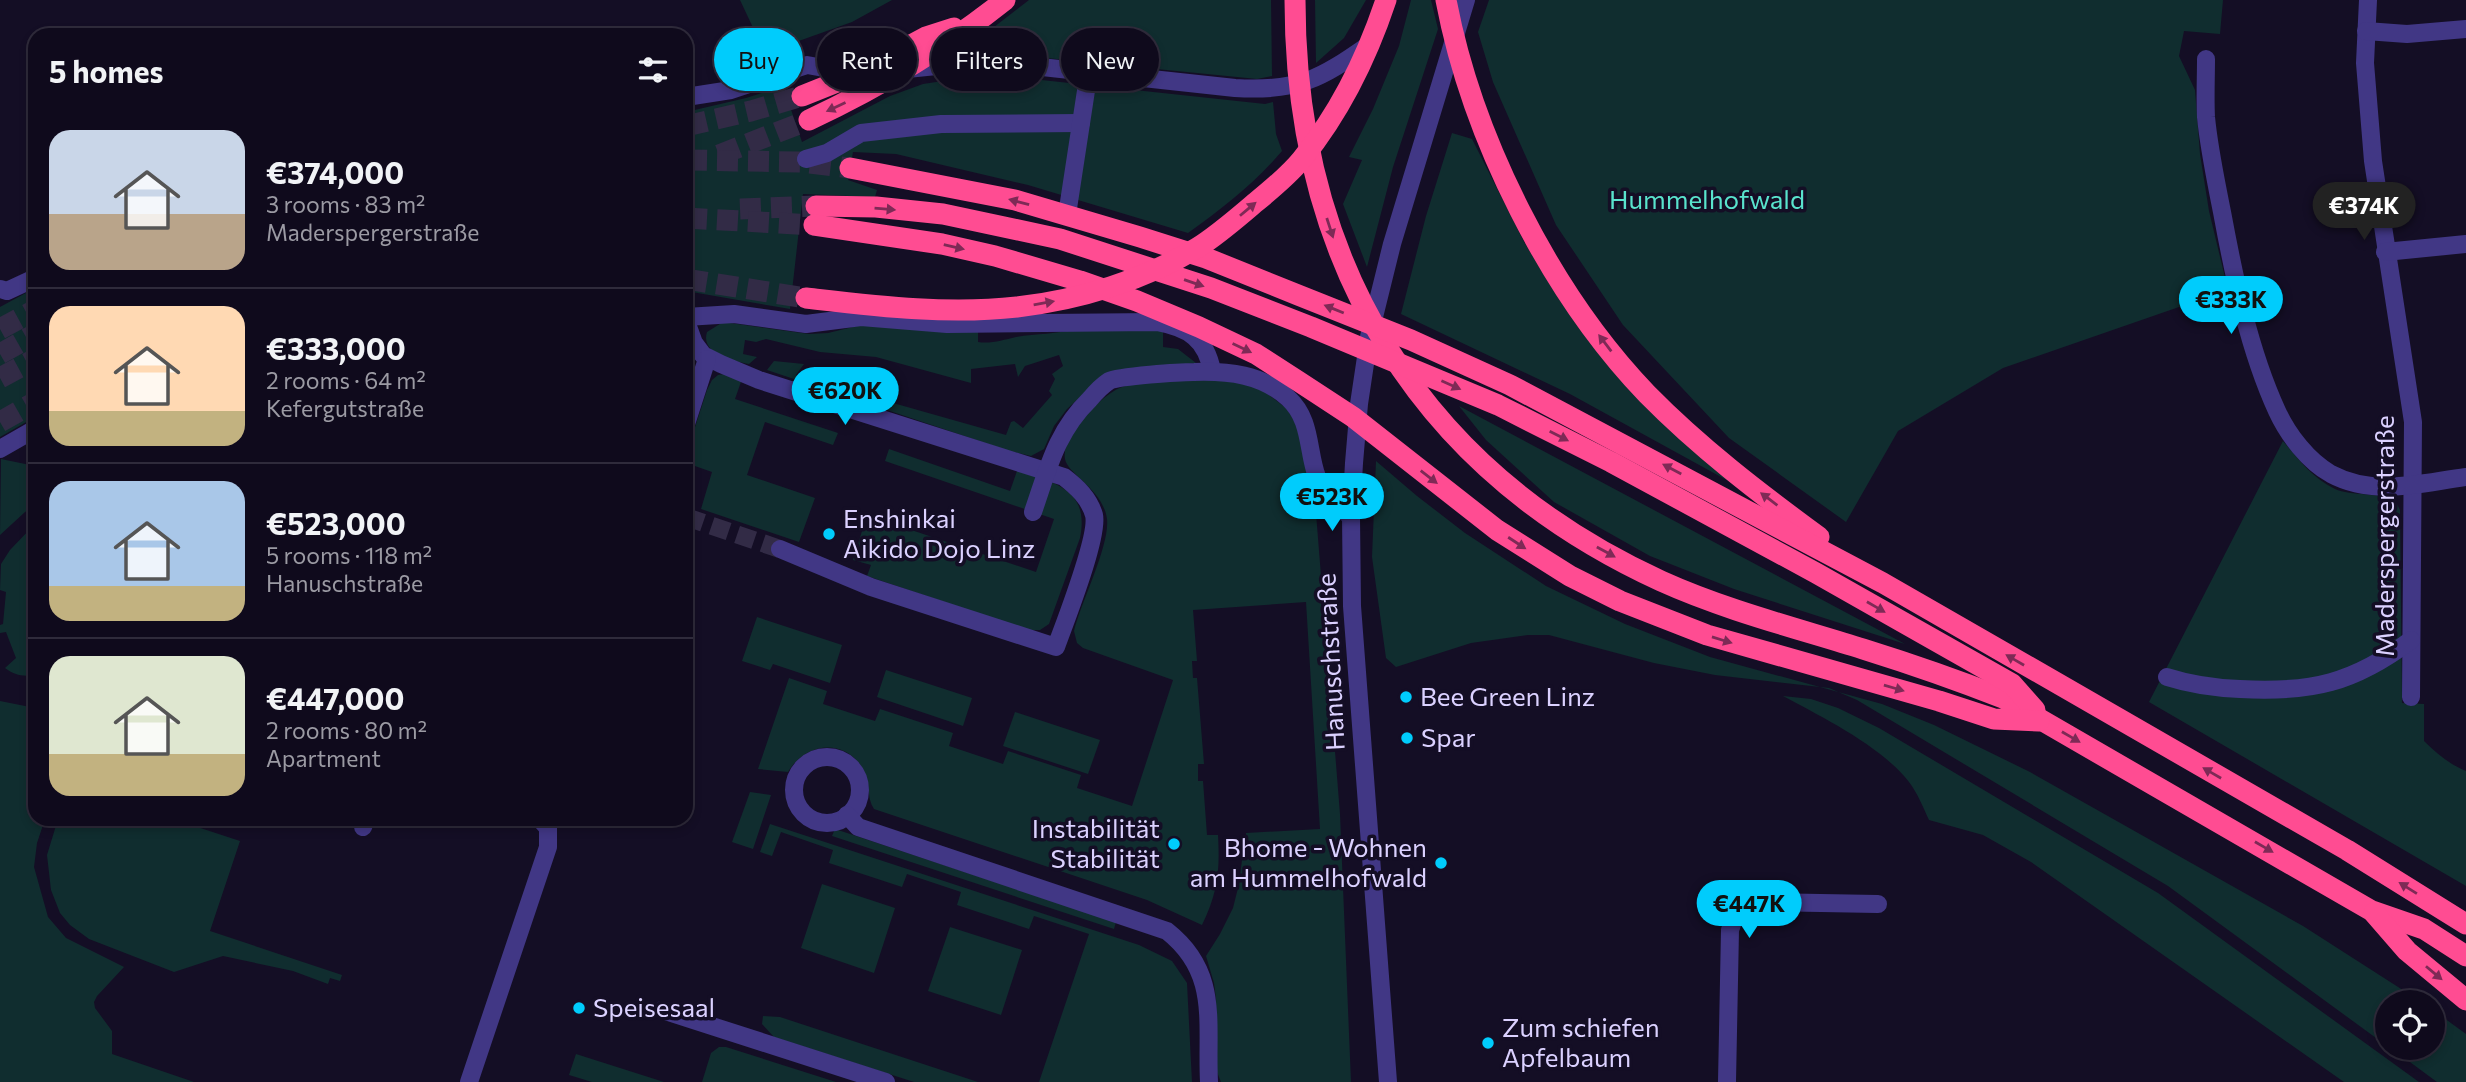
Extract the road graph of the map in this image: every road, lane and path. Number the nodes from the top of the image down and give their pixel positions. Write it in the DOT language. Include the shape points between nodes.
graph roads {
  1 [pos="1005,0"];
  2 [pos="1295,0"];
  3 [pos="1386,0"];
  4 [pos="1446,0"];
  5 [pos="1466,0"];
  6 [pos="2368,0"];
  7 [pos="982,18"];
  8 [pos="2466,29"];
  9 [pos="2366,31"];
  10 [pos="917,42"];
  11 [pos="1370,44"];
  12 [pos="2206,59"];
  13 [pos="917,62"];
  14 [pos="817,67"];
  15 [pos="917,68"];
  16 [pos="1061,69"];
  17 [pos="1159,79"];
  18 [pos="817,90"];
  19 [pos="869,91"];
  20 [pos="1086,91"];
  21 [pos="693,96"];
  22 [pos="802,96"];
  23 [pos="809,120"];
  24 [pos="1081,123"];
  25 [pos="806,159"];
  26 [pos="850,167"];
  27 [pos="1067,215"];
  28 [pos="2466,244"];
  29 [pos="2385,252"];
  30 [pos="28,281"];
  31 [pos="0,289"];
  32 [pos="806,298"];
  33 [pos="693,318"];
  34 [pos="693,347"];
  35 [pos="707,359"];
  36 [pos="1212,371"];
  37 [pos="693,402"];
  38 [pos="28,433"];
  39 [pos="0,449"];
  40 [pos="1046,471"];
  41 [pos="2466,477"];
  42 [pos="2413,485"];
  43 [pos="1033,512"];
  44 [pos="1351,517"];
  45 [pos="780,549"];
  46 [pos="1882,583"];
  47 [pos="2411,640"];
  48 [pos="2166,677"];
  49 [pos="2411,697"];
  50 [pos="2044,721"];
  51 [pos="847,815"];
  52 [pos="546,826"];
  53 [pos="1878,904"];
  54 [pos="2372,911"];
  55 [pos="2466,924"];
  56 [pos="2466,956"];
  57 [pos="2466,1000"];
  58 [pos="662,1010"];
  59 [pos="469,1082"];
  60 [pos="886,1082"];
  61 [pos="1209,1082"];
  62 [pos="1388,1082"];
  63 [pos="1727,1082"];
  1 -- 7 [label="highway"];
  2 -- 50 [label="highway, one-way" via="1299,99 1306,140 1339,255 1387,347 1412,384 1489,471 1548,517 1662,581 1946,676 2003,698"];
  3 -- 11 [label="highway"];
  46 -- 4 [label="highway, one-way" via="1738,476 1646,393 1607,346 1555,273 1521,211 1486,134 1462,66"];
  5 -- 44 [label="street, Hanuschstraße" via="1392,244 1369,337"];
  6 -- 9 [label="street, Maderspergerstraße"];
  7 -- 10 [label="highway"];
  7 -- 13 [label="highway"];
  8 -- 9 [label="street" via="2407,34"];
  9 -- 29 [label="street, Maderspergerstraße" via="2368,117"];
  11 -- 17 [label="street" via="1326,74 1281,89"];
  32 -- 11 [label="highway, one-way" via="975,310 1069,298 1136,279 1198,248 1301,160 1333,116"];
  12 -- 42 [label="street" via="2206,117 2229,248 2259,364 2277,411 2302,450 2329,473 2370,487"];
  14 -- 21 [label="street" via="807,65 730,90"];
  15 -- 16 [label="street" via="979,63"];
  18 -- 22 [label="highway"];
  19 -- 23 [label="highway, one-way"];
  20 -- 24 [label="street"];
  24 -- 25 [label="street" via="942,124 861,133 827,153"];
  24 -- 27 [label="street"];
  27 -- 26 [label="highway, one-way" via="953,186"];
  46 -- 27 [label="highway, one-way" via="1510,385 1206,258"];
  28 -- 29 [label="street"];
  29 -- 42 [label="street, Maderspergerstraße" via="2412,412"];
  30 -- 31 [label="street" via="8,291"];
  33 -- 36 [label="street" via="734,314 806,324 861,317 947,324 1157,322 1173,325 1200,341"];
  34 -- 35 [label="street"];
  35 -- 37 [label="street"];
  35 -- 40 [label="street" via="759,380"];
  36 -- 40 [label="street" via="1110,380 1066,425"];
  36 -- 44 [label="street" via="1245,374 1290,400 1311,441 1316,475"];
  38 -- 39 [label="street"];
  40 -- 43 [label="street"];
  40 -- 45 [label="street" via="1077,487 1094,517 1090,546 1056,647 871,587"];
  41 -- 42 [label="street"];
  42 -- 47 [label="street, Maderspergerstraße"];
  44 -- 62 [label="street, Hanuschstraße" via="1356,671"];
  55 -- 46 [label="highway, one-way" via="2347,850"];
  47 -- 48 [label="street" via="2372,666 2324,685 2281,691 2195,686"];
  47 -- 49 [label="street, Maderspergerstraße"];
  50 -- 50 [label="highway" via="2012,684 1722,521 1498,405 1415,369 1223,293 1060,239 943,215 876,208 815,216 995,256 1080,281 1256,354 1353,417 1497,530 1570,576 1672,623 1994,719"];
  50 -- 54 [label="highway, one-way"];
  51 -- 61 [label="street" via="858,827 1167,931 1189,950 1205,985"];
  52 -- 59 [label="street" via="548,847"];
  53 -- 63 [label="street" via="1761,902 1745,905 1735,914 1730,930"];
  54 -- 56 [label="highway" via="2424,929"];
  54 -- 57 [label="highway, one-way" via="2407,951"];
  58 -- 60 [label="street"];
}
